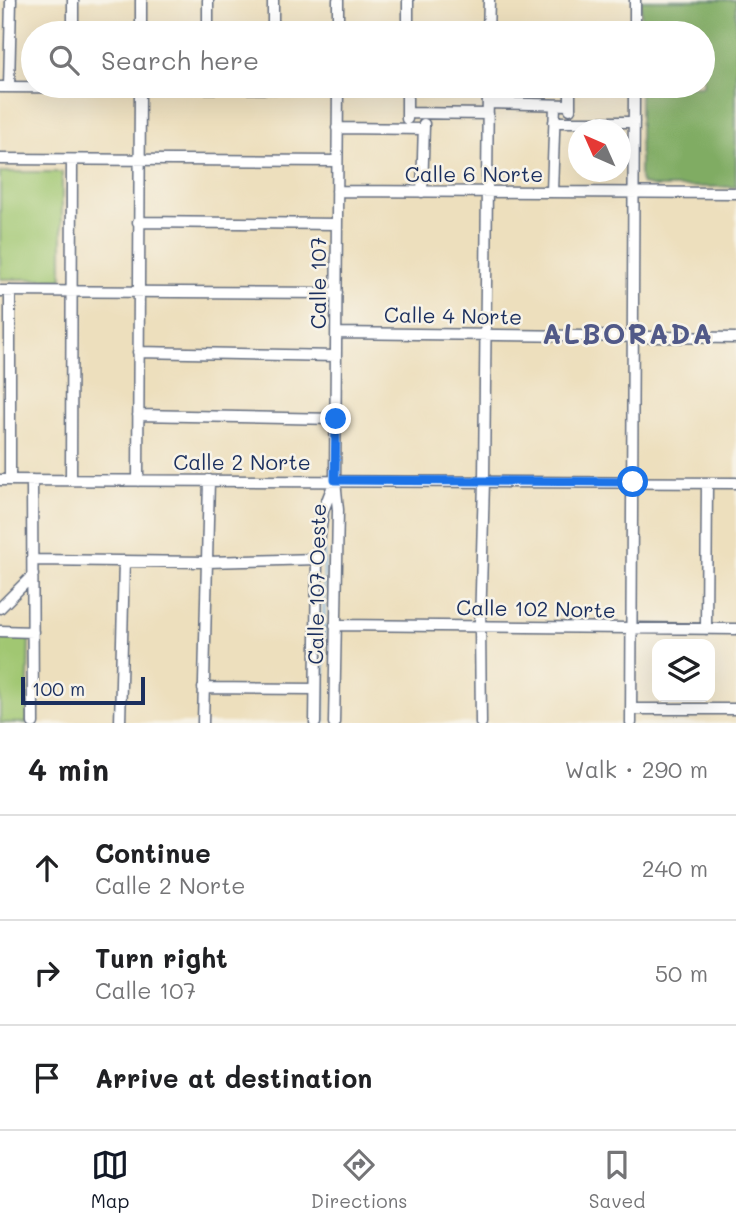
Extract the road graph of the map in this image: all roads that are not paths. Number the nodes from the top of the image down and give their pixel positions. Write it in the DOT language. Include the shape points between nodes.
graph roads {
  1 [pos="11,0"];
  2 [pos="73,0"];
  3 [pos="141,0"];
  4 [pos="208,0"];
  5 [pos="273,0"];
  6 [pos="338,0"];
  7 [pos="408,0"];
  8 [pos="489,0"];
  9 [pos="635,0"];
  10 [pos="73,21"];
  11 [pos="141,21"];
  12 [pos="208,21"];
  13 [pos="273,21"];
  14 [pos="338,21"];
  15 [pos="408,21"];
  16 [pos="488,21"];
  17 [pos="635,21"];
  18 [pos="4,87"];
  19 [pos="140,98"];
  20 [pos="338,98"];
  21 [pos="407,98"];
  22 [pos="488,98"];
  23 [pos="570,98"];
  24 [pos="634,98"];
  25 [pos="555,105"];
  26 [pos="570,105"];
  27 [pos="488,108"];
  28 [pos="407,113"];
  29 [pos="424,113"];
  30 [pos="570,119"];
  31 [pos="554,122"];
  32 [pos="631,122"];
  33 [pos="634,122"];
  34 [pos="568,123"];
  35 [pos="337,128"];
  36 [pos="407,129"];
  37 [pos="424,129"];
  38 [pos="0,159"];
  39 [pos="72,160"];
  40 [pos="139,160"];
  41 [pos="337,161"];
  42 [pos="337,191"];
  43 [pos="422,192"];
  44 [pos="487,192"];
  45 [pos="552,192"];
  46 [pos="634,193"];
  47 [pos="736,193"];
  48 [pos="138,222"];
  49 [pos="337,224"];
  50 [pos="5,291"];
  51 [pos="72,291"];
  52 [pos="138,292"];
  53 [pos="337,293"];
  54 [pos="337,333"];
  55 [pos="485,335"];
  56 [pos="633,337"];
  57 [pos="736,338"];
  58 [pos="138,352"];
  59 [pos="336,355"];
  60 [pos="138,415"];
  61 [pos="336,419"];
  62 [pos="5,480"];
  63 [pos="32,480"];
  64 [pos="71,480"];
  65 [pos="209,480"];
  66 [pos="335,480"];
  67 [pos="138,481"];
  68 [pos="484,481"];
  69 [pos="633,482"];
  70 [pos="707,483"];
  71 [pos="736,483"];
  72 [pos="317,559"];
  73 [pos="33,560"];
  74 [pos="124,561"];
  75 [pos="207,562"];
  76 [pos="33,575"];
  77 [pos="0,608"];
  78 [pos="335,625"];
  79 [pos="480,627"];
  80 [pos="631,629"];
  81 [pos="706,629"];
  82 [pos="736,629"];
  83 [pos="0,631"];
  84 [pos="33,632"];
  85 [pos="203,688"];
  86 [pos="315,688"];
  87 [pos="631,709"];
  88 [pos="736,709"];
  89 [pos="33,723"];
  90 [pos="120,723"];
  91 [pos="203,723"];
  92 [pos="315,723"];
  93 [pos="334,723"];
  94 [pos="481,723"];
  95 [pos="631,723"];
  1 -- 18 [label="street"];
  2 -- 10 [label="street"];
  3 -- 11 [label="street"];
  4 -- 12 [label="street"];
  5 -- 13 [label="street"];
  6 -- 14 [label="street"];
  7 -- 15 [label="street"];
  8 -- 16 [label="street"];
  9 -- 17 [label="street"];
  19 -- 40 [label="street"];
  20 -- 35 [label="street, Calle 107"];
  21 -- 28 [label="street"];
  22 -- 27 [label="street"];
  23 -- 26 [label="street"];
  24 -- 33 [label="street"];
  25 -- 26 [label="street"];
  25 -- 27 [label="street"];
  25 -- 31 [label="street"];
  26 -- 30 [label="street"];
  27 -- 29 [label="street"];
  27 -- 44 [label="street"];
  28 -- 29 [label="street"];
  28 -- 36 [label="street"];
  29 -- 37 [label="street"];
  31 -- 34 [label="street"];
  31 -- 45 [label="street"];
  32 -- 33 [label="street"];
  33 -- 46 [label="street"];
  35 -- 36 [label="street"];
  35 -- 41 [label="street, Calle 107"];
  36 -- 37 [label="street"];
  37 -- 43 [label="street"];
  38 -- 39 [label="street"];
  39 -- 40 [label="street"];
  39 -- 51 [label="street"];
  40 -- 41 [label="street"];
  40 -- 48 [label="street"];
  41 -- 42 [label="street, Calle 107"];
  42 -- 43 [label="street, Calle 6 Norte"];
  42 -- 49 [label="street, Calle 107"];
  43 -- 44 [label="street, Calle 6 Norte"];
  44 -- 45 [label="street, Calle 6 Norte"];
  44 -- 55 [label="street"];
  45 -- 46 [label="street, Calle 6 Norte"];
  46 -- 47 [label="street, Calle 6 Norte"];
  46 -- 56 [label="street"];
  48 -- 49 [label="street"];
  48 -- 52 [label="street"];
  49 -- 53 [label="street, Calle 107"];
  50 -- 51 [label="street"];
  50 -- 62 [label="street"];
  51 -- 52 [label="street"];
  51 -- 64 [label="street"];
  52 -- 53 [label="street"];
  52 -- 58 [label="street"];
  53 -- 54 [label="street, Calle 107"];
  54 -- 55 [label="street, Calle 4 Norte"];
  54 -- 59 [label="street, Calle 107"];
  55 -- 56 [label="street, Calle 4 Norte"];
  55 -- 68 [label="street"];
  56 -- 57 [label="street, Calle 4 Norte"];
  56 -- 69 [label="street"];
  58 -- 59 [label="street"];
  58 -- 60 [label="street"];
  59 -- 61 [label="street, Calle 107"];
  60 -- 61 [label="street"];
  60 -- 67 [label="street"];
  61 -- 66 [label="street, Calle 107"];
  62 -- 63 [label="street, Calle 2 Norte"];
  63 -- 64 [label="street, Calle 2 Norte"];
  63 -- 73 [label="street"];
  64 -- 67 [label="street, Calle 2 Norte"];
  65 -- 66 [label="street, Calle 2 Norte"];
  65 -- 67 [label="street, Calle 2 Norte"];
  65 -- 75 [label="street"];
  66 -- 68 [label="street, Calle 2 Norte"];
  66 -- 72 [label="street, Calle 107 Oeste" via="323,511"];
  66 -- 78 [label="street, Calle 107 Oeste"];
  68 -- 69 [label="street, Calle 2 Norte"];
  68 -- 79 [label="street"];
  69 -- 70 [label="street, Calle 2 Norte"];
  69 -- 80 [label="street"];
  70 -- 71 [label="street, Calle 2 Norte"];
  70 -- 81 [label="street"];
  72 -- 75 [label="street"];
  72 -- 86 [label="street, Calle 107 Oeste"];
  73 -- 74 [label="street"];
  73 -- 76 [label="street"];
  74 -- 75 [label="street"];
  74 -- 90 [label="street"];
  75 -- 85 [label="street"];
  76 -- 77 [label="street"];
  76 -- 84 [label="street"];
  78 -- 79 [label="street, Calle 102 Norte"];
  78 -- 93 [label="street, Calle 107 Oeste"];
  79 -- 80 [label="street, Calle 102 Norte"];
  79 -- 94 [label="street"];
  80 -- 81 [label="street, Calle 102 Norte"];
  80 -- 87 [label="street"];
  81 -- 82 [label="street, Calle 102 Norte"];
  83 -- 84 [label="street"];
  84 -- 89 [label="street"];
  85 -- 86 [label="street"];
  85 -- 91 [label="street"];
  86 -- 92 [label="street, Calle 107 Oeste"];
  87 -- 88 [label="street"];
  87 -- 95 [label="street"];
}
